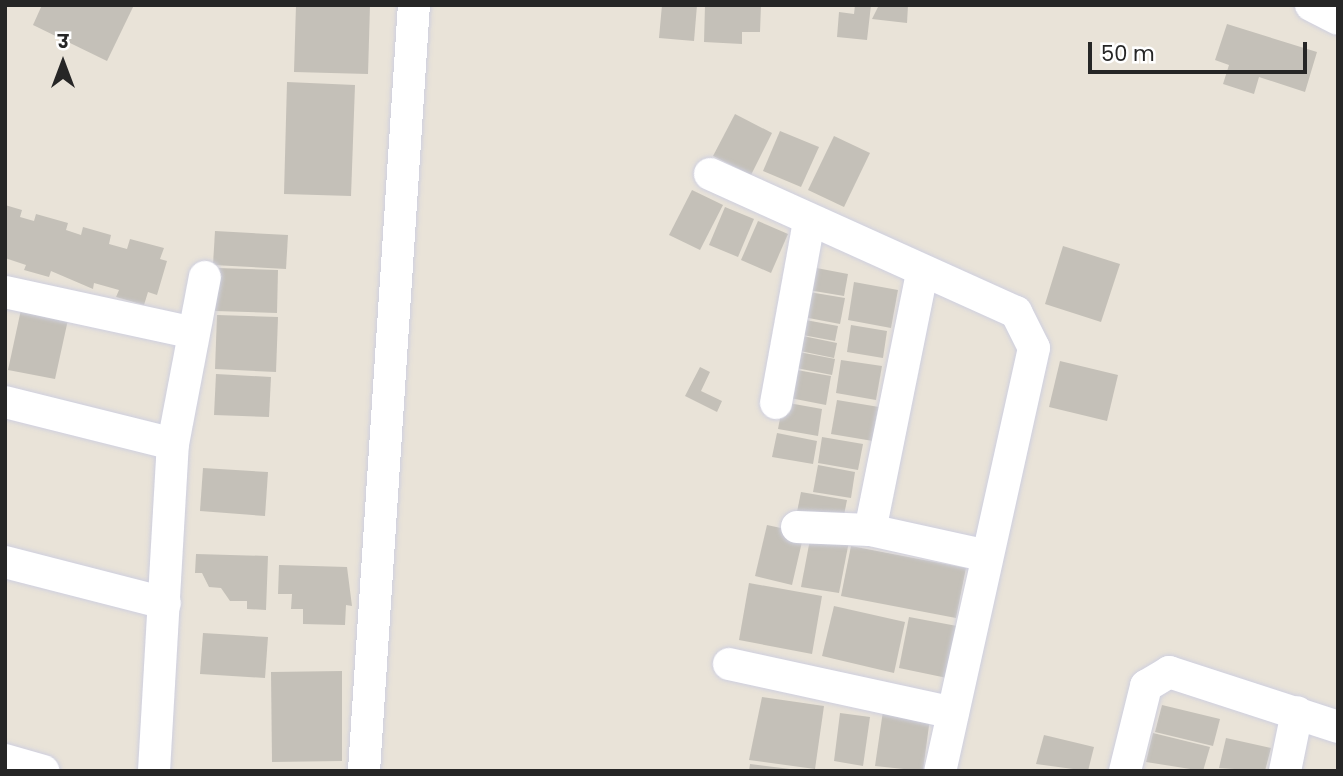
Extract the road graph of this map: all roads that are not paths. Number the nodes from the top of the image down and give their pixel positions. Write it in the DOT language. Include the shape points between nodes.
graph roads {
  1 [pos="414,5"];
  2 [pos="1311,5"];
  3 [pos="1338,19"];
  4 [pos="710,174"];
  5 [pos="809,221"];
  6 [pos="922,273"];
  7 [pos="205,276"];
  8 [pos="5,292"];
  9 [pos="194,333"];
  10 [pos="5,402"];
  11 [pos="776,403"];
  12 [pos="173,444"];
  13 [pos="797,527"];
  14 [pos="870,530"];
  15 [pos="987,556"];
  16 [pos="5,562"];
  17 [pos="165,603"];
  18 [pos="729,664"];
  19 [pos="1297,712"];
  20 [pos="953,713"];
  21 [pos="1338,727"];
  22 [pos="5,760"];
  23 [pos="43,771"];
  24 [pos="154,771"];
  25 [pos="364,771"];
  26 [pos="940,771"];
  27 [pos="1125,771"];
  28 [pos="1285,771"];
  1 -- 25 [label="street"];
  2 -- 3 [label="street"];
  4 -- 5 [label="street"];
  5 -- 6 [label="street"];
  5 -- 11 [label="street"];
  6 -- 14 [label="street"];
  6 -- 15 [label="street" via="1016,313 1034,348"];
  7 -- 9 [label="street"];
  8 -- 9 [label="street"];
  9 -- 12 [label="street"];
  10 -- 12 [label="street"];
  12 -- 17 [label="street"];
  13 -- 14 [label="street"];
  14 -- 15 [label="street"];
  15 -- 20 [label="street"];
  16 -- 17 [label="street"];
  17 -- 24 [label="street"];
  18 -- 20 [label="street"];
  19 -- 21 [label="street"];
  19 -- 27 [label="street" via="1169,672 1146,686"];
  19 -- 28 [label="street"];
  20 -- 26 [label="street"];
  22 -- 23 [label="street"];
}
